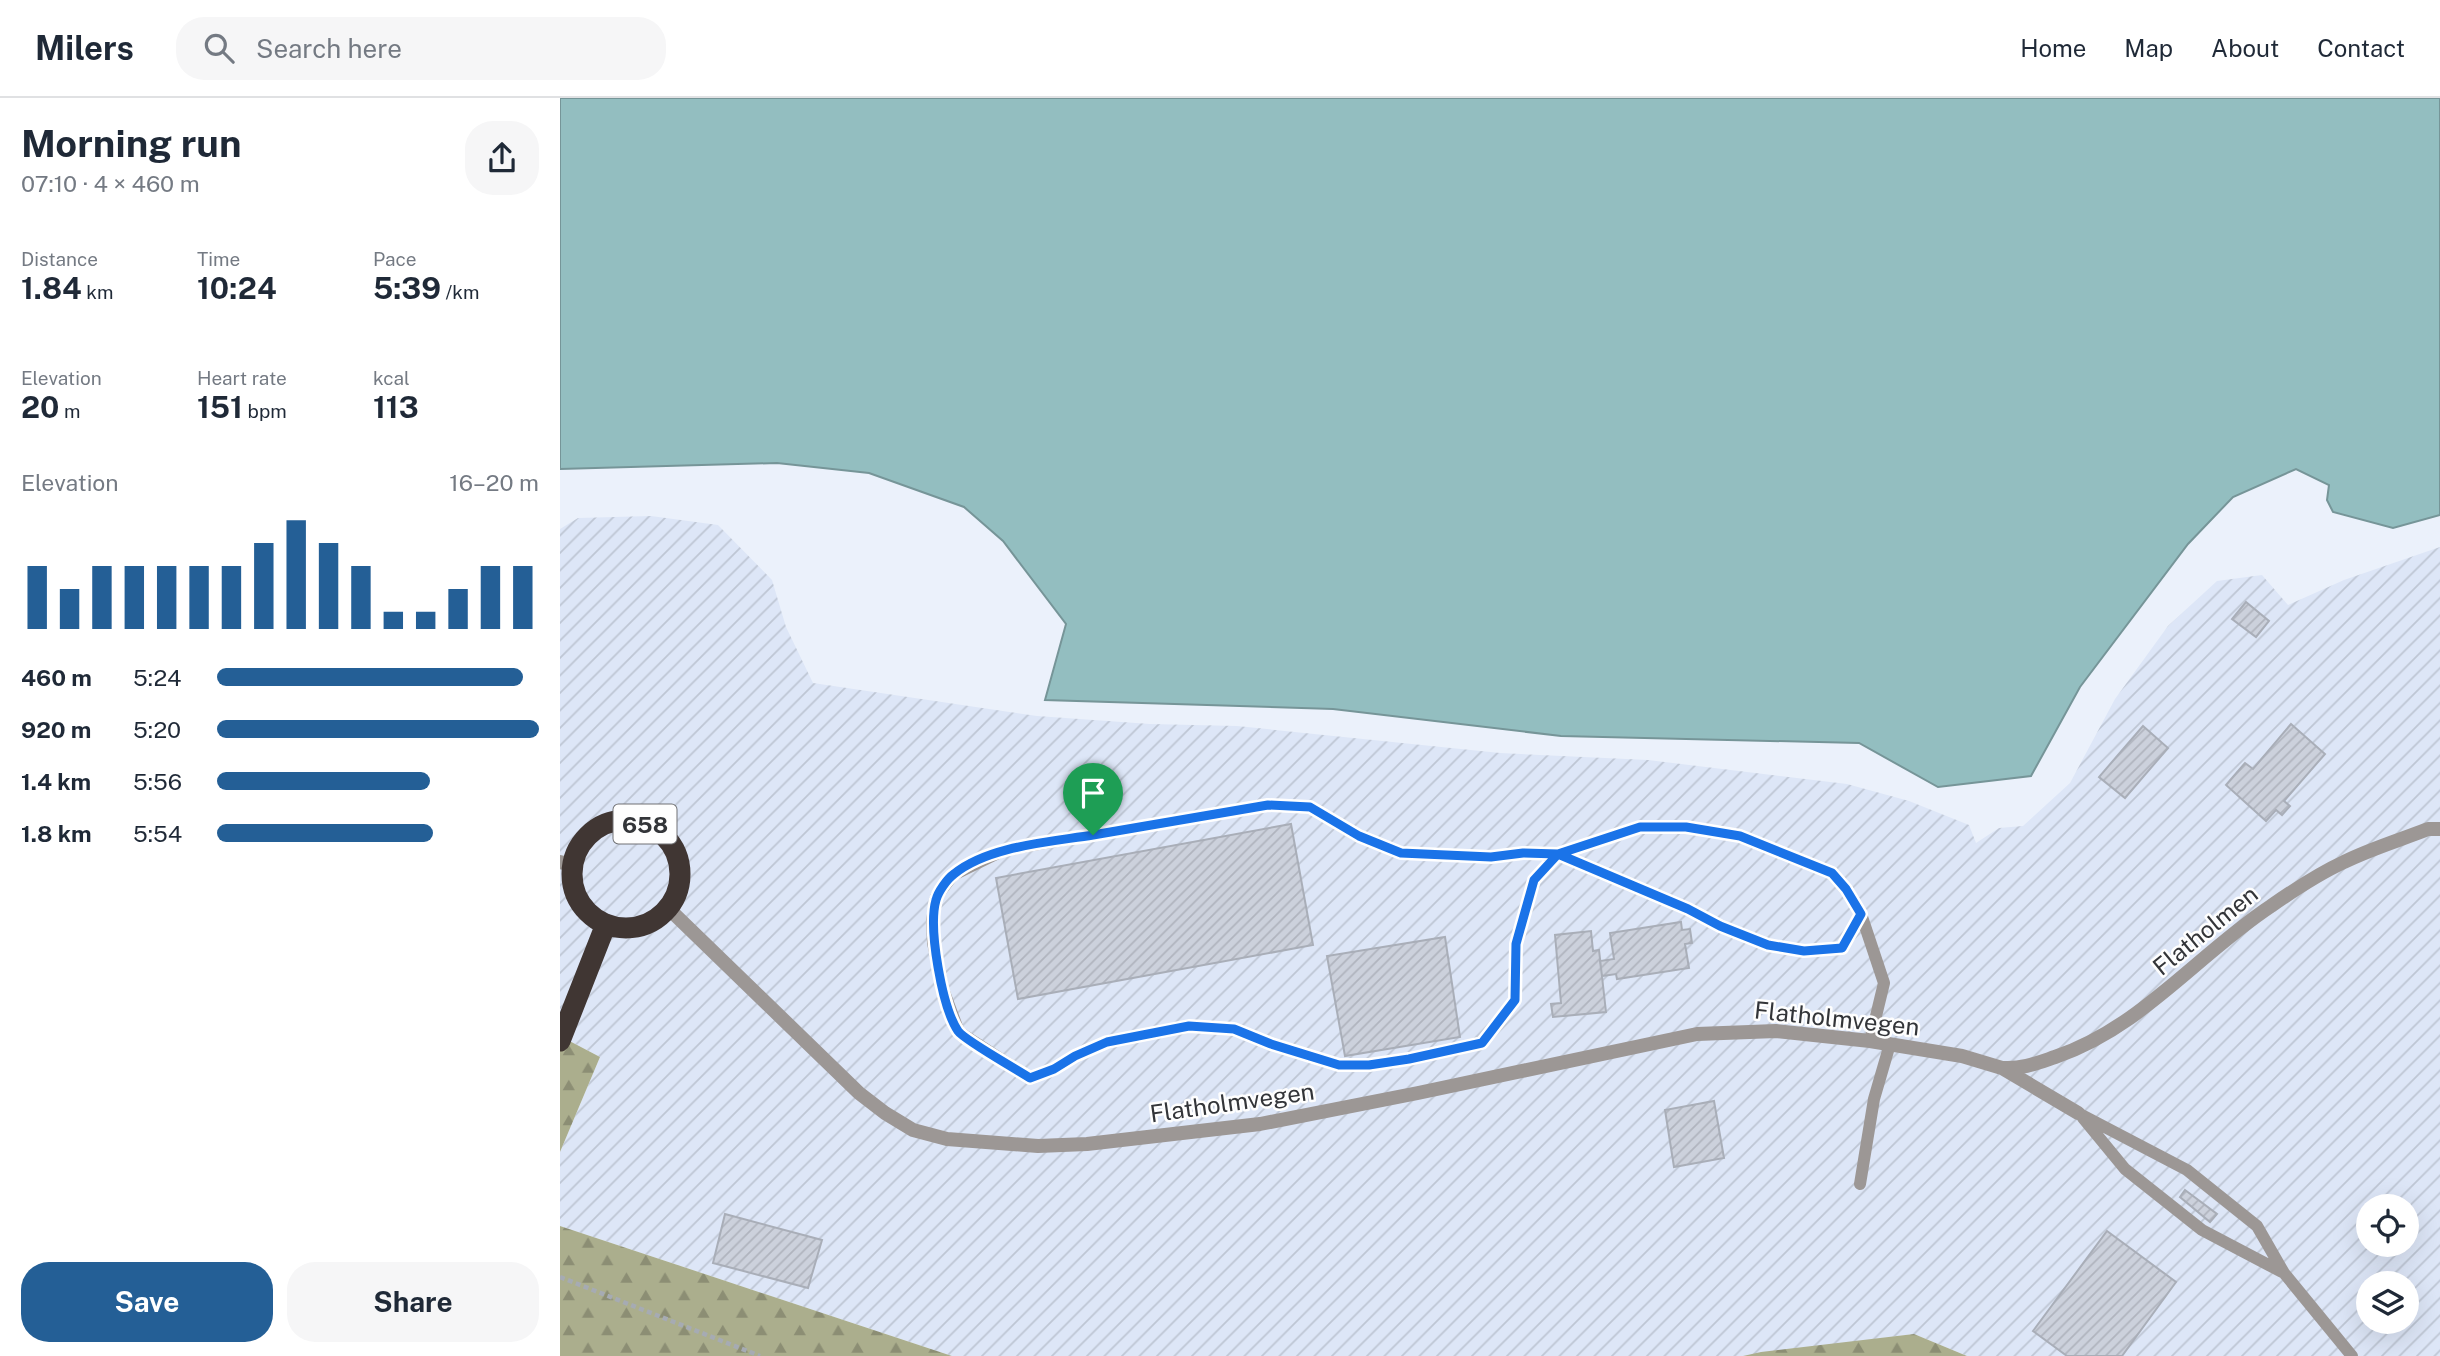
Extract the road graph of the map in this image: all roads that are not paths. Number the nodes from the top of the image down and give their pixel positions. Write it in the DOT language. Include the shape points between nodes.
graph roads {
  1 [pos="2440,829"];
  2 [pos="1558,854"];
  3 [pos="566,864"];
  4 [pos="668,908"];
  5 [pos="1861,914"];
  6 [pos="606,925"];
  7 [pos="560,1041"];
  8 [pos="1870,1041"];
  9 [pos="1890,1044"];
  10 [pos="2002,1069"];
  11 [pos="2078,1113"];
  12 [pos="1860,1184"];
  13 [pos="2284,1273"];
  14 [pos="2352,1356"];
  1 -- 10 [label="street, Flatholmen" via="2428,829 2319,875 2269,907 2154,1001 2102,1037 2020,1069"];
  2 -- 2 [label="lane" via="1401,853 1359,836 1310,807 1268,805 1004,850 953,874 936,897 933,943 959,1032 1030,1078 1107,1042 1189,1026 1234,1029 1339,1065 1369,1065 1482,1043 1515,1000 1516,944 1534,880"];
  2 -- 5 [label="lane" via="1640,827 1686,827 1740,836 1832,873"];
  2 -- 5 [label="lane" via="1768,945 1804,951 1842,948"];
  3 -- 4 [label="highway, 658" via="597,829 611,822 641,822 666,838 679,865 676,895"];
  3 -- 6 [label="highway, 658" via="583,907"];
  4 -- 6 [label="highway" via="640,926"];
  4 -- 8 [label="street, Flatholmvegen" via="859,1093 913,1130 947,1139 1038,1146 1087,1144 1260,1124 1697,1034 1776,1031"];
  5 -- 8 [label="lane" via="1884,983"];
  6 -- 7 [label="highway"];
  8 -- 9 [label="street, Flatholmvegen"];
  9 -- 10 [label="street, Flatholmvegen" via="1962,1056"];
  9 -- 12 [label="lane" via="1874,1099"];
  10 -- 11 [label="street, Flatholmvegen"];
  11 -- 13 [label="lane" via="2125,1169 2202,1230"];
  11 -- 13 [label="lane" via="2188,1170 2257,1226"];
  13 -- 14 [label="lane"];
}
